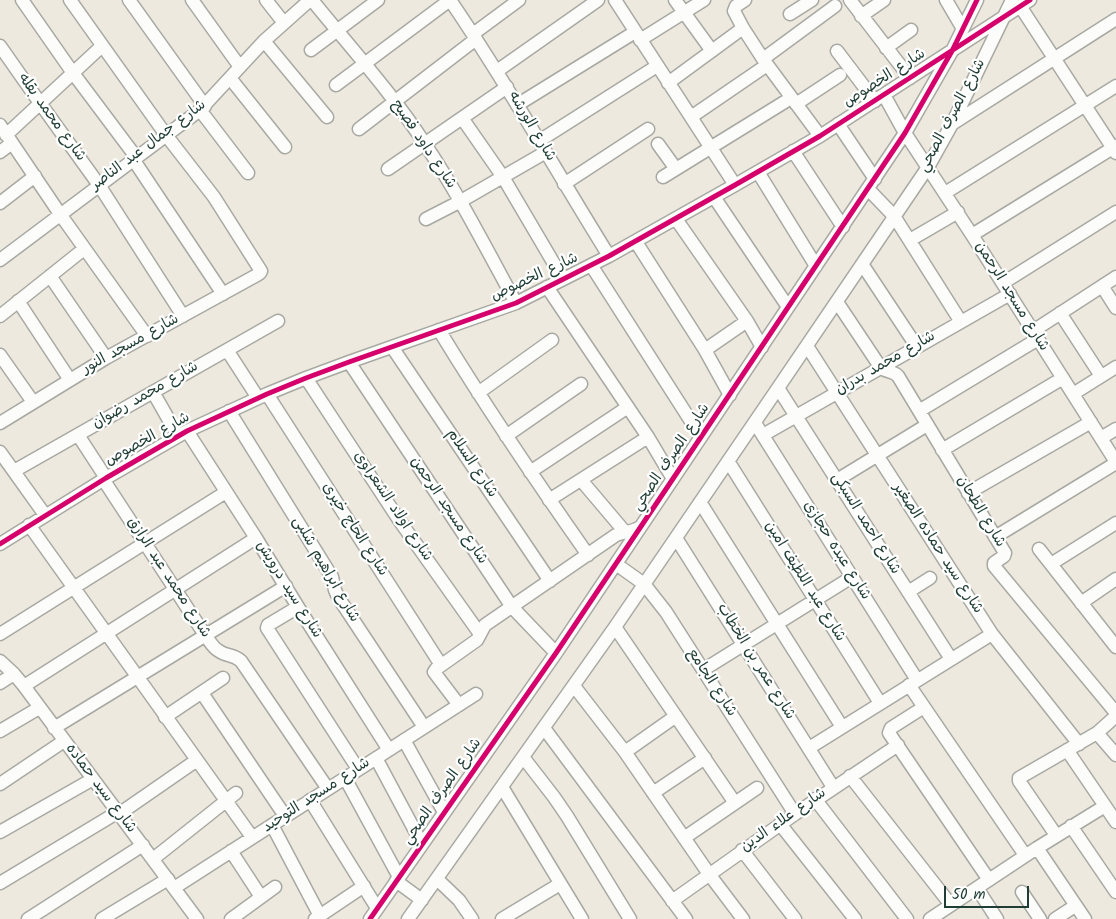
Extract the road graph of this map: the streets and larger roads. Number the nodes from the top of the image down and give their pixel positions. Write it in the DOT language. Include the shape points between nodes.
graph roads {
  1 [pos="22,0"];
  2 [pos="70,0"];
  3 [pos="129,0"];
  4 [pos="266,0"];
  5 [pos="311,0"];
  6 [pos="378,0"];
  7 [pos="450,0"];
  8 [pos="519,0"];
  9 [pos="598,0"];
  10 [pos="615,0"];
  11 [pos="675,0"];
  12 [pos="704,0"];
  13 [pos="745,0"];
  14 [pos="812,0"];
  15 [pos="850,0"];
  16 [pos="884,0"];
  17 [pos="946,0"];
  18 [pos="977,0"];
  19 [pos="196,1"];
  20 [pos="836,2"];
  21 [pos="1021,2"];
  22 [pos="684,12"];
  23 [pos="790,14"];
  24 [pos="861,16"];
  25 [pos="1004,17"];
  26 [pos="1116,19"];
  27 [pos="284,23"];
  28 [pos="743,28"];
  29 [pos="963,29"];
  30 [pos="911,30"];
  31 [pos="337,31"];
  32 [pos="474,36"];
  33 [pos="638,36"];
  34 [pos="264,41"];
  35 [pos="0,46"];
  36 [pos="102,46"];
  37 [pos="886,48"];
  38 [pos="311,50"];
  39 [pos="712,51"];
  40 [pos="837,51"];
  41 [pos="952,51"];
  42 [pos="1054,59"];
  43 [pos="765,62"];
  44 [pos="364,64"];
  45 [pos="657,66"];
  46 [pos="240,67"];
  47 [pos="497,71"];
  48 [pos="73,73"];
  49 [pos="840,76"];
  50 [pos="230,78"];
  51 [pos="910,78"];
  52 [pos="668,83"];
  53 [pos="336,85"];
  54 [pos="1116,86"];
  55 [pos="507,87"];
  56 [pos="879,98"];
  57 [pos="794,101"];
  58 [pos="395,102"];
  59 [pos="40,103"];
  60 [pos="517,105"];
  61 [pos="1085,105"];
  62 [pos="202,108"];
  63 [pos="327,117"];
  64 [pos="691,117"];
  65 [pos="462,118"];
  66 [pos="838,124"];
  67 [pos="952,124"];
  68 [pos="359,128"];
  69 [pos="648,129"];
  70 [pos="906,133"];
  71 [pos="6,134"];
  72 [pos="166,135"];
  73 [pos="820,136"];
  74 [pos="425,144"];
  75 [pos="658,144"];
  76 [pos="542,146"];
  77 [pos="286,147"];
  78 [pos="711,148"];
  79 [pos="1115,149"];
  80 [pos="0,152"];
  81 [pos="793,152"];
  82 [pos="135,158"];
  83 [pos="928,167"];
  84 [pos="388,169"];
  85 [pos="676,169"];
  86 [pos="758,172"];
  87 [pos="248,173"];
  88 [pos="35,176"];
  89 [pos="503,177"];
  90 [pos="663,177"];
  91 [pos="564,184"];
  92 [pos="871,184"];
  93 [pos="99,185"];
  94 [pos="735,185"];
  95 [pos="945,192"];
  96 [pos="714,197"];
  97 [pos="460,201"];
  98 [pos="0,203"];
  99 [pos="958,212"];
  100 [pos="1116,212"];
  101 [pos="60,214"];
  102 [pos="894,216"];
  103 [pos="426,219"];
  104 [pos="676,219"];
  105 [pos="843,227"];
  106 [pos="972,235"];
  107 [pos="910,240"];
  108 [pos="636,242"];
  109 [pos="84,248"];
  110 [pos="608,256"];
  111 [pos="0,260"];
  112 [pos="862,264"];
  113 [pos="590,265"];
  114 [pos="816,266"];
  115 [pos="50,276"];
  116 [pos="1116,277"];
  117 [pos="563,279"];
  118 [pos="1102,286"];
  119 [pos="548,287"];
  120 [pos="1006,289"];
  121 [pos="223,294"];
  122 [pos="18,301"];
  123 [pos="837,302"];
  124 [pos="516,303"];
  125 [pos="788,307"];
  126 [pos="1116,308"];
  127 [pos="1060,313"];
  128 [pos="0,316"];
  129 [pos="183,316"];
  130 [pos="278,321"];
  131 [pos="748,321"];
  132 [pos="961,322"];
  133 [pos="439,330"];
  134 [pos="1035,335"];
  135 [pos="147,336"];
  136 [pos="552,340"];
  137 [pos="807,346"];
  138 [pos="392,347"];
  139 [pos="762,347"];
  140 [pos="917,347"];
  141 [pos="227,350"];
  142 [pos="705,350"];
  143 [pos="0,355"];
  144 [pos="106,358"];
  145 [pos="349,362"];
  146 [pos="1116,367"];
  147 [pos="881,368"];
  148 [pos="1101,376"];
  149 [pos="306,378"];
  150 [pos="1062,378"];
  151 [pos="70,380"];
  152 [pos="581,384"];
  153 [pos="778,388"];
  154 [pos="153,392"];
  155 [pos="837,392"];
  156 [pos="478,393"];
  157 [pos="1073,394"];
  158 [pos="730,395"];
  159 [pos="262,396"];
  160 [pos="33,402"];
  161 [pos="628,407"];
  162 [pos="229,411"];
  163 [pos="919,411"];
  164 [pos="796,416"];
  165 [pos="1090,422"];
  166 [pos="0,423"];
  167 [pos="755,423"];
  168 [pos="927,425"];
  169 [pos="1116,429"];
  170 [pos="183,434"];
  171 [pos="78,435"];
  172 [pos="762,435"];
  173 [pos="506,436"];
  174 [pos="648,437"];
  175 [pos="701,437"];
  176 [pos="1101,438"];
  177 [pos="942,450"];
  178 [pos="0,452"];
  179 [pos="877,456"];
  180 [pos="728,461"];
  181 [pos="1116,463"];
  182 [pos="14,471"];
  183 [pos="530,472"];
  184 [pos="104,479"];
  185 [pos="673,479"];
  186 [pos="581,480"];
  187 [pos="837,480"];
  188 [pos="226,492"];
  189 [pos="968,493"];
  190 [pos="550,500"];
  191 [pos="700,502"];
  192 [pos="45,515"];
  193 [pos="1116,522"];
  194 [pos="29,525"];
  195 [pos="640,527"];
  196 [pos="625,532"];
  197 [pos="995,537"];
  198 [pos="256,538"];
  199 [pos="676,538"];
  200 [pos="0,543"];
  201 [pos="145,543"];
  202 [pos="1040,549"];
  203 [pos="588,555"];
  204 [pos="616,564"];
  205 [pos="1051,564"];
  206 [pos="852,577"];
  207 [pos="930,578"];
  208 [pos="1116,579"];
  209 [pos="550,581"];
  210 [pos="644,584"];
  211 [pos="286,586"];
  212 [pos="74,588"];
  213 [pos="176,589"];
  214 [pos="908,592"];
  215 [pos="815,600"];
  216 [pos="1082,603"];
  217 [pos="298,607"];
  218 [pos="512,607"];
  219 [pos="777,624"];
  220 [pos="615,627"];
  221 [pos="0,634"];
  222 [pos="106,634"];
  223 [pos="480,634"];
  224 [pos="992,634"];
  225 [pos="205,635"];
  226 [pos="1115,643"];
  227 [pos="744,645"];
  228 [pos="556,653"];
  229 [pos="951,659"];
  230 [pos="0,661"];
  231 [pos="441,665"];
  232 [pos="703,670"];
  233 [pos="14,674"];
  234 [pos="137,677"];
  235 [pos="223,678"];
  236 [pos="913,682"];
  237 [pos="0,683"];
  238 [pos="24,686"];
  239 [pos="574,686"];
  240 [pos="202,692"];
  241 [pos="476,694"];
  242 [pos="880,703"];
  243 [pos="459,705"];
  244 [pos="924,707"];
  245 [pos="39,708"];
  246 [pos="1116,715"];
  247 [pos="676,716"];
  248 [pos="165,717"];
  249 [pos="424,727"];
  250 [pos="842,727"];
  251 [pos="54,728"];
  252 [pos="544,728"];
  253 [pos="0,731"];
  254 [pos="1097,733"];
  255 [pos="404,740"];
  256 [pos="64,741"];
  257 [pos="898,745"];
  258 [pos="1073,747"];
  259 [pos="808,748"];
  260 [pos="389,750"];
  261 [pos="625,752"];
  262 [pos="1116,755"];
  263 [pos="523,757"];
  264 [pos="376,758"];
  265 [pos="705,758"];
  266 [pos="196,760"];
  267 [pos="358,769"];
  268 [pos="850,776"];
  269 [pos="346,778"];
  270 [pos="94,779"];
  271 [pos="0,784"];
  272 [pos="502,787"];
  273 [pos="833,787"];
  274 [pos="757,788"];
  275 [pos="328,789"];
  276 [pos="653,793"];
  277 [pos="231,797"];
  278 [pos="816,799"];
  279 [pos="310,800"];
  280 [pos="735,803"];
  281 [pos="1105,806"];
  282 [pos="444,812"];
  283 [pos="118,813"];
  284 [pos="795,814"];
  285 [pos="286,816"];
  286 [pos="1116,822"];
  287 [pos="780,824"];
  288 [pos="272,825"];
  289 [pos="1071,826"];
  290 [pos="0,832"];
  291 [pos="1056,835"];
  292 [pos="252,838"];
  293 [pos="684,838"];
  294 [pos="422,844"];
  295 [pos="143,845"];
  296 [pos="1037,848"];
  297 [pos="742,850"];
  298 [pos="231,851"];
  299 [pos="1026,856"];
  300 [pos="153,859"];
  301 [pos="709,874"];
  302 [pos="397,879"];
  303 [pos="437,879"];
  304 [pos="988,880"];
  305 [pos="0,883"];
  306 [pos="171,883"];
  307 [pos="560,884"];
  308 [pos="364,886"];
  309 [pos="275,888"];
  310 [pos="977,888"];
  311 [pos="1022,892"];
  312 [pos="1116,892"];
  313 [pos="261,897"];
  314 [pos="422,900"];
  315 [pos="672,901"];
  316 [pos="1076,906"];
  317 [pos="946,912"];
  318 [pos="373,914"];
  319 [pos="191,917"];
  320 [pos="318,917"];
  321 [pos="628,918"];
  322 [pos="28,919"];
  323 [pos="102,919"];
  324 [pos="231,919"];
  325 [pos="408,919"];
  326 [pos="472,919"];
  327 [pos="502,919"];
  328 [pos="582,919"];
  329 [pos="686,919"];
  330 [pos="743,919"];
  331 [pos="795,919"];
  332 [pos="855,919"];
  333 [pos="907,919"];
  334 [pos="930,919"];
  335 [pos="997,919"];
  336 [pos="1040,919"];
  337 [pos="1055,919"];
  338 [pos="1085,919"];
  1 -- 48 [label="street"];
  2 -- 36 [label="street"];
  3 -- 62 [label="street"];
  4 -- 27 [label="street"];
  5 -- 27 [label="street, شارع جمال عبد الناصر"];
  5 -- 31 [label="street, شارع داود فصيح"];
  6 -- 31 [label="street"];
  7 -- 32 [label="street, شارع الورشه"];
  7 -- 44 [label="street"];
  8 -- 32 [label="street"];
  9 -- 47 [label="street"];
  10 -- 33 [label="street"];
  11 -- 22 [label="street"];
  12 -- 22 [label="street"];
  13 -- 28 [label="street" via="735,8"];
  14 -- 23 [label="street"];
  15 -- 24 [label="street"];
  16 -- 24 [label="street"];
  17 -- 29 [label="street"];
  18 -- 29 [label="street, شارع الصرف الصحي"];
  19 -- 46 [label="street"];
  20 -- 43 [label="street"];
  21 -- 25 [label="street, شارع الخصوص"];
  21 -- 42 [label="street"];
  22 -- 33 [label="street"];
  22 -- 39 [label="street"];
  24 -- 37 [label="street"];
  25 -- 41 [label="street, شارع الخصوص"];
  25 -- 67 [label="street, شارع الصرف الصحي"];
  26 -- 42 [label="street"];
  27 -- 34 [label="street, شارع جمال عبد الناصر"];
  28 -- 39 [label="street"];
  28 -- 43 [label="street"];
  29 -- 41 [label="street, شارع الصرف الصحي"];
  30 -- 37 [label="street"];
  31 -- 38 [label="street"];
  31 -- 44 [label="street, شارع داود فصيح"];
  32 -- 47 [label="street, شارع الورشه"];
  32 -- 58 [label="street"];
  33 -- 45 [label="street"];
  33 -- 60 [label="street"];
  34 -- 46 [label="street, شارع جمال عبد الناصر"];
  34 -- 63 [label="street"];
  35 -- 59 [label="street, شارع محمد بقله"];
  36 -- 48 [label="street"];
  36 -- 72 [label="street"];
  37 -- 51 [label="street"];
  39 -- 52 [label="street"];
  40 -- 56 [label="street, شارع مسجد الرحمن"];
  41 -- 51 [label="street, شارع الخصوص"];
  41 -- 70 [label="street, شارع الصرف الصحي"];
  42 -- 61 [label="street"];
  42 -- 67 [label="street"];
  43 -- 57 [label="street"];
  43 -- 64 [label="street"];
  44 -- 53 [label="street"];
  44 -- 58 [label="street, شارع داود فصيح"];
  45 -- 52 [label="street"];
  45 -- 76 [label="street"];
  46 -- 50 [label="street, شارع جمال عبد الناصر"];
  47 -- 55 [label="street, شارع الورشه"];
  48 -- 59 [label="street"];
  48 -- 82 [label="street"];
  49 -- 57 [label="street"];
  50 -- 62 [label="street, شارع جمال عبد الناصر"];
  50 -- 77 [label="street"];
  51 -- 56 [label="street, شارع الخصوص"];
  52 -- 64 [label="street"];
  54 -- 61 [label="street"];
  55 -- 60 [label="street, شارع الورشه"];
  55 -- 65 [label="street"];
  56 -- 66 [label="street, شارع الخصوص"];
  56 -- 70 [label="street, شارع مسجد الرحمن"];
  57 -- 73 [label="street"];
  57 -- 78 [label="street"];
  58 -- 68 [label="street"];
  58 -- 74 [label="street, شارع داود فصيح"];
  59 -- 71 [label="street"];
  59 -- 93 [label="street, شارع محمد بقله"];
  60 -- 76 [label="street, شارع الورشه"];
  61 -- 79 [label="street"];
  61 -- 95 [label="street"];
  62 -- 72 [label="street, شارع جمال عبد الناصر"];
  62 -- 87 [label="street"];
  64 -- 78 [label="street"];
  65 -- 74 [label="street"];
  65 -- 89 [label="street"];
  66 -- 73 [label="street, شارع الخصوص"];
  66 -- 92 [label="street"];
  67 -- 83 [label="street, شارع الصرف الصحي"];
  69 -- 91 [label="street"];
  70 -- 83 [label="street, شارع مسجد الرحمن"];
  70 -- 92 [label="street, شارع الصرف الصحي"];
  71 -- 80 [label="street"];
  71 -- 88 [label="street"];
  72 -- 82 [label="street, شارع جمال عبد الناصر"];
  72 -- 121 [label="street, شارع مسجد النور" via="214,197 260,268 260,273"];
  73 -- 81 [label="street, شارع الخصوص"];
  74 -- 84 [label="street"];
  74 -- 97 [label="street, شارع داود فصيح"];
  75 -- 85 [label="street"];
  76 -- 89 [label="street"];
  76 -- 91 [label="street, شارع الورشه"];
  78 -- 85 [label="street"];
  78 -- 94 [label="street"];
  79 -- 106 [label="street"];
  81 -- 86 [label="street, شارع الخصوص"];
  81 -- 105 [label="street"];
  82 -- 93 [label="street, شارع جمال عبد الناصر"];
  82 -- 121 [label="street"];
  83 -- 95 [label="street, شارع مسجد الرحمن"];
  83 -- 102 [label="street, شارع الصرف الصحي"];
  85 -- 90 [label="street"];
  86 -- 94 [label="street, شارع الخصوص"];
  86 -- 114 [label="street"];
  88 -- 98 [label="street"];
  88 -- 101 [label="street"];
  89 -- 97 [label="street"];
  89 -- 117 [label="street"];
  91 -- 110 [label="street, شارع الورشه"];
  92 -- 102 [label="street"];
  92 -- 105 [label="street, شارع الصرف الصحي"];
  93 -- 101 [label="street, شارع جمال عبد الناصر"];
  93 -- 129 [label="street, شارع محمد بقله"];
  94 -- 96 [label="street, شارع الخصوص"];
  95 -- 99 [label="street, شارع مسجد الرحمن"];
  96 -- 104 [label="street, شارع الخصوص"];
  96 -- 125 [label="street"];
  97 -- 103 [label="street"];
  97 -- 124 [label="street, شارع داود فصيح"];
  99 -- 106 [label="street, شارع مسجد الرحمن"];
  99 -- 107 [label="street"];
  100 -- 120 [label="street, شارع محمد بدران"];
  101 -- 109 [label="street"];
  101 -- 111 [label="street, شارع جمال عبد الناصر"];
  102 -- 107 [label="street"];
  102 -- 112 [label="street, شارع الصرف الصحي"];
  104 -- 108 [label="street, شارع الخصوص"];
  104 -- 131 [label="street"];
  105 -- 114 [label="street, شارع الصرف الصحي"];
  106 -- 120 [label="street, شارع مسجد الرحمن"];
  107 -- 132 [label="street"];
  108 -- 110 [label="street, شارع الخصوص"];
  108 -- 142 [label="street"];
  109 -- 115 [label="street"];
  109 -- 135 [label="street"];
  110 -- 113 [label="street, شارع الخصوص"];
  112 -- 123 [label="street, شارع الصرف الصحي"];
  112 -- 140 [label="street"];
  113 -- 117 [label="street, شارع الخصوص"];
  113 -- 175 [label="street"];
  114 -- 125 [label="street, شارع الصرف الصحي"];
  115 -- 122 [label="street"];
  115 -- 144 [label="street"];
  116 -- 118 [label="street"];
  117 -- 119 [label="street, شارع الخصوص"];
  118 -- 126 [label="street"];
  118 -- 127 [label="street"];
  119 -- 124 [label="street, شارع الخصوص"];
  119 -- 161 [label="street"];
  120 -- 132 [label="street, شارع محمد بدران"];
  120 -- 134 [label="street, شارع مسجد الرحمن"];
  121 -- 129 [label="street, شارع مسجد النور"];
  122 -- 128 [label="street"];
  122 -- 151 [label="street"];
  123 -- 137 [label="street, شارع الصرف الصحي"];
  123 -- 147 [label="street, شارع الطحان"];
  124 -- 133 [label="street, شارع الخصوص"];
  125 -- 139 [label="street, شارع الصرف الصحي"];
  127 -- 134 [label="street"];
  127 -- 148 [label="street"];
  129 -- 135 [label="street, شارع مسجد النور"];
  130 -- 141 [label="street, شارع محمد رضوان"];
  131 -- 139 [label="street"];
  131 -- 142 [label="street"];
  132 -- 140 [label="street, شارع محمد بدران"];
  133 -- 138 [label="street, شارع الخصوص"];
  133 -- 156 [label="street"];
  134 -- 150 [label="street, شارع مسجد الرحمن"];
  134 -- 163 [label="street"];
  135 -- 144 [label="street, شارع مسجد النور"];
  136 -- 156 [label="street"];
  137 -- 153 [label="street, شارع الصرف الصحي"];
  137 -- 155 [label="street, شارع سيد حماده الصغير"];
  138 -- 145 [label="street, شارع الخصوص"];
  138 -- 209 [label="street, شارع السلام"];
  139 -- 158 [label="street, شارع الصرف الصحي"];
  140 -- 147 [label="street, شارع محمد بدران"];
  141 -- 154 [label="street, شارع محمد رضوان"];
  141 -- 159 [label="street, شارع الحاج خيرى"];
  142 -- 158 [label="street"];
  143 -- 160 [label="street"];
  144 -- 151 [label="street, شارع مسجد النور"];
  145 -- 149 [label="street, شارع الخصوص"];
  145 -- 218 [label="street, شارع مسجد الرحمن"];
  146 -- 148 [label="street"];
  147 -- 155 [label="street, شارع محمد بدران"];
  147 -- 163 [label="street, شارع الطحان" via="898,376"];
  148 -- 157 [label="street"];
  149 -- 159 [label="street, شارع الخصوص"];
  149 -- 223 [label="street, شارع اولاد الشعراوى" via="399,520"];
  150 -- 157 [label="street, شارع مسجد الرحمن"];
  150 -- 177 [label="street"];
  151 -- 160 [label="street, شارع مسجد النور"];
  152 -- 173 [label="street"];
  153 -- 164 [label="street, شارع احمد السبكى"];
  153 -- 167 [label="street, شارع الصرف الصحي"];
  154 -- 170 [label="street, شارع سيد درويش"];
  154 -- 171 [label="street, شارع محمد رضوان"];
  155 -- 164 [label="street, شارع محمد بدران"];
  155 -- 179 [label="street, شارع سيد حماده الصغير"];
  156 -- 173 [label="street"];
  157 -- 165 [label="street, شارع مسجد الرحمن"];
  158 -- 175 [label="street, شارع الصرف الصحي"];
  159 -- 162 [label="street, شارع الخصوص"];
  159 -- 231 [label="street, شارع الحاج خيرى"];
  160 -- 166 [label="street, شارع مسجد النور"];
  161 -- 174 [label="street"];
  161 -- 183 [label="street"];
  162 -- 170 [label="street, شارع الخصوص"];
  162 -- 249 [label="street, شارع ابراهيم شلبى" via="332,577 338,597"];
  163 -- 168 [label="street, شارع الطحان"];
  164 -- 172 [label="street, شارع محمد بدران"];
  164 -- 187 [label="street, شارع احمد السبكى"];
  165 -- 176 [label="street, شارع مسجد الرحمن"];
  165 -- 189 [label="street"];
  167 -- 172 [label="street, شارع عبده حجازى"];
  167 -- 180 [label="street, شارع الصرف الصحي"];
  168 -- 177 [label="street, شارع الطحان"];
  168 -- 179 [label="street"];
  169 -- 176 [label="street"];
  170 -- 184 [label="street, شارع الخصوص"];
  170 -- 188 [label="street, شارع سيد درويش"];
  171 -- 182 [label="street, شارع محمد رضوان"];
  171 -- 184 [label="street, شارع محمد عبد الرازق"];
  172 -- 206 [label="street, شارع عبده حجازى"];
  173 -- 183 [label="street"];
  174 -- 185 [label="street"];
  174 -- 186 [label="street"];
  175 -- 185 [label="street, شارع الصرف الصحي"];
  176 -- 181 [label="street, شارع مسجد الرحمن"];
  177 -- 189 [label="street, شارع الطحان"];
  178 -- 182 [label="street"];
  179 -- 187 [label="street"];
  179 -- 224 [label="street, شارع سيد حماده الصغير"];
  180 -- 191 [label="street, شارع الصرف الصحي"];
  180 -- 215 [label="street, شارع عبد اللطيف امين"];
  181 -- 197 [label="street"];
  182 -- 192 [label="street"];
  183 -- 190 [label="street"];
  184 -- 192 [label="street, شارع الخصوص"];
  184 -- 201 [label="street, شارع محمد عبد الرازق"];
  185 -- 195 [label="street, شارع الصرف الصحي"];
  186 -- 190 [label="street"];
  186 -- 196 [label="street"];
  187 -- 214 [label="street, شارع احمد السبكى"];
  188 -- 198 [label="street, شارع سيد درويش"];
  188 -- 201 [label="street"];
  189 -- 197 [label="street, شارع الطحان"];
  190 -- 203 [label="street"];
  191 -- 199 [label="street, شارع الصرف الصحي"];
  191 -- 219 [label="street"];
  192 -- 194 [label="street, شارع الخصوص"];
  193 -- 205 [label="street"];
  194 -- 200 [label="street, شارع الخصوص"];
  194 -- 212 [label="street"];
  195 -- 196 [label="street"];
  195 -- 204 [label="street, شارع الصرف الصحي"];
  196 -- 203 [label="street"];
  197 -- 246 [label="street, شارع الطحان" via="1005,554 994,566"];
  198 -- 211 [label="street, شارع سيد درويش"];
  198 -- 213 [label="street"];
  199 -- 210 [label="street, شارع الصرف الصحي"];
  199 -- 227 [label="street, شارع عمر بن الخطاب"];
  201 -- 212 [label="street"];
  201 -- 213 [label="street, شارع محمد عبد الرازق"];
  202 -- 205 [label="street"];
  203 -- 209 [label="street"];
  204 -- 210 [label="street, شارع الجامع"];
  204 -- 228 [label="street, شارع الصرف الصحي"];
  205 -- 216 [label="street"];
  206 -- 215 [label="street"];
  206 -- 236 [label="street, شارع عبده حجازى"];
  207 -- 214 [label="street"];
  208 -- 216 [label="street"];
  209 -- 218 [label="street"];
  210 -- 220 [label="street, شارع الصرف الصحي"];
  210 -- 232 [label="street, شارع الجامع"];
  211 -- 217 [label="street, شارع سيد درويش"];
  211 -- 225 [label="street"];
  212 -- 221 [label="street"];
  212 -- 222 [label="street"];
  213 -- 222 [label="street"];
  213 -- 225 [label="street, شارع محمد عبد الرازق"];
  214 -- 229 [label="street, شارع احمد السبكى"];
  215 -- 219 [label="street"];
  215 -- 242 [label="street, شارع عبد اللطيف امين"];
  216 -- 226 [label="street"];
  217 -- 260 [label="street, شارع سيد درويش"];
  217 -- 267 [label="street" via="267,628"];
  218 -- 223 [label="street" via="485,625"];
  218 -- 228 [label="street, شارع مسجد الرحمن"];
  219 -- 227 [label="street"];
  219 -- 250 [label="street"];
  220 -- 239 [label="street, شارع الصرف الصحي"];
  220 -- 247 [label="street"];
  222 -- 234 [label="street"];
  222 -- 238 [label="street"];
  223 -- 231 [label="street"];
  224 -- 229 [label="street"];
  224 -- 258 [label="street, شارع سيد حماده الصغير"];
  225 -- 234 [label="street"];
  225 -- 275 [label="street, شارع محمد عبد الرازق" via="216,650 241,662"];
  227 -- 232 [label="street"];
  227 -- 259 [label="street, شارع عمر بن الخطاب"];
  228 -- 282 [label="street, شارع الصرف الصحي"];
  229 -- 236 [label="street"];
  230 -- 233 [label="street, شارع سيد حماده"];
  231 -- 243 [label="street" via="434,672"];
  232 -- 284 [label="street, شارع الجامع"];
  233 -- 237 [label="street"];
  233 -- 238 [label="street, شارع سيد حماده"];
  234 -- 248 [label="street"];
  234 -- 251 [label="street"];
  235 -- 240 [label="street"];
  236 -- 242 [label="street"];
  236 -- 244 [label="street, شارع عبده حجازى"];
  238 -- 245 [label="street, شارع سيد حماده"];
  239 -- 252 [label="street, شارع الصرف الصحي"];
  239 -- 261 [label="street"];
  240 -- 248 [label="street"];
  240 -- 285 [label="street"];
  241 -- 243 [label="street, شارع مسجد التوحيد"];
  242 -- 250 [label="street"];
  243 -- 249 [label="street, شارع مسجد التوحيد"];
  244 -- 257 [label="street" via="890,729 889,733"];
  244 -- 299 [label="street, شارع عبده حجازى"];
  245 -- 251 [label="street, شارع سيد حماده"];
  245 -- 253 [label="street"];
  246 -- 254 [label="street"];
  247 -- 261 [label="street"];
  247 -- 265 [label="street"];
  248 -- 266 [label="street"];
  249 -- 255 [label="street, شارع مسجد التوحيد"];
  250 -- 259 [label="street"];
  251 -- 256 [label="street, شارع سيد حماده"];
  252 -- 263 [label="street, شارع الصرف الصحي"];
  252 -- 315 [label="street"];
  254 -- 258 [label="street"];
  254 -- 262 [label="street"];
  255 -- 260 [label="street, شارع مسجد التوحيد"];
  255 -- 282 [label="street"];
  256 -- 270 [label="street, شارع سيد حماده"];
  256 -- 271 [label="street"];
  257 -- 268 [label="street, شارع علاء الدين"];
  257 -- 304 [label="street"];
  258 -- 281 [label="street, شارع سيد حماده الصغير"];
  258 -- 291 [label="street" via="1018,778"];
  259 -- 273 [label="street, شارع عمر بن الخطاب"];
  260 -- 264 [label="street, شارع مسجد التوحيد"];
  261 -- 276 [label="street"];
  263 -- 272 [label="street, شارع الصرف الصحي"];
  263 -- 321 [label="street" via="567,816"];
  264 -- 267 [label="street, شارع مسجد التوحيد"];
  264 -- 294 [label="street"];
  265 -- 276 [label="street"];
  265 -- 280 [label="street"];
  266 -- 277 [label="street"];
  266 -- 283 [label="street"];
  267 -- 269 [label="street, شارع مسجد التوحيد"];
  268 -- 273 [label="street, شارع علاء الدين"];
  268 -- 317 [label="street"];
  269 -- 275 [label="street, شارع مسجد التوحيد"];
  269 -- 302 [label="street"];
  270 -- 283 [label="street, شارع سيد حماده"];
  270 -- 290 [label="street"];
  272 -- 303 [label="street, شارع الصرف الصحي"];
  272 -- 307 [label="street"];
  273 -- 278 [label="street, شارع علاء الدين"];
  274 -- 280 [label="street"];
  275 -- 279 [label="street, شارع مسجد التوحيد"];
  276 -- 293 [label="street"];
  277 -- 292 [label="street"];
  277 -- 300 [label="street"];
  278 -- 284 [label="street, شارع علاء الدين"];
  278 -- 333 [label="street"];
  279 -- 285 [label="street, شارع مسجد التوحيد"];
  279 -- 308 [label="street"];
  280 -- 293 [label="street"];
  281 -- 286 [label="street, شارع سيد حماده الصغير"];
  281 -- 289 [label="street"];
  282 -- 294 [label="street, شارع الصرف الصحي"];
  283 -- 295 [label="street, شارع سيد حماده"];
  283 -- 305 [label="street"];
  284 -- 287 [label="street, شارع علاء الدين"];
  285 -- 288 [label="street, شارع مسجد التوحيد"];
  287 -- 297 [label="street, شارع علاء الدين"];
  287 -- 332 [label="street"];
  288 -- 292 [label="street, شارع مسجد التوحيد"];
  288 -- 320 [label="street"];
  289 -- 291 [label="street"];
  289 -- 312 [label="street"];
  291 -- 296 [label="street"];
  292 -- 298 [label="street, شارع مسجد التوحيد"];
  293 -- 301 [label="street"];
  294 -- 302 [label="street, شارع الصرف الصحي"];
  295 -- 300 [label="street, شارع سيد حماده"];
  295 -- 322 [label="street"];
  296 -- 299 [label="street"];
  296 -- 316 [label="street"];
  297 -- 301 [label="street, شارع علاء الدين"];
  297 -- 331 [label="street"];
  298 -- 306 [label="street, شارع مسجد التوحيد"];
  298 -- 313 [label="street"];
  299 -- 304 [label="street"];
  300 -- 306 [label="street, شارع سيد حماده"];
  301 -- 315 [label="street, شارع علاء الدين"];
  301 -- 330 [label="street"];
  302 -- 314 [label="street"];
  302 -- 318 [label="street, شارع الصرف الصحي"];
  303 -- 314 [label="street, شارع الصرف الصحي"];
  303 -- 326 [label="street" via="459,900"];
  304 -- 310 [label="street"];
  306 -- 319 [label="street, شارع سيد حماده"];
  306 -- 323 [label="street, شارع مسجد التوحيد"];
  307 -- 327 [label="street"];
  307 -- 328 [label="street"];
  308 -- 318 [label="street"];
  308 -- 320 [label="street"];
  309 -- 313 [label="street"];
  310 -- 317 [label="street"];
  310 -- 335 [label="street"];
  311 -- 336 [label="street"];
  313 -- 324 [label="street"];
  314 -- 325 [label="street, شارع الصرف الصحي"];
  315 -- 329 [label="street"];
  316 -- 337 [label="street"];
  316 -- 338 [label="street"];
  317 -- 334 [label="street"];
}
